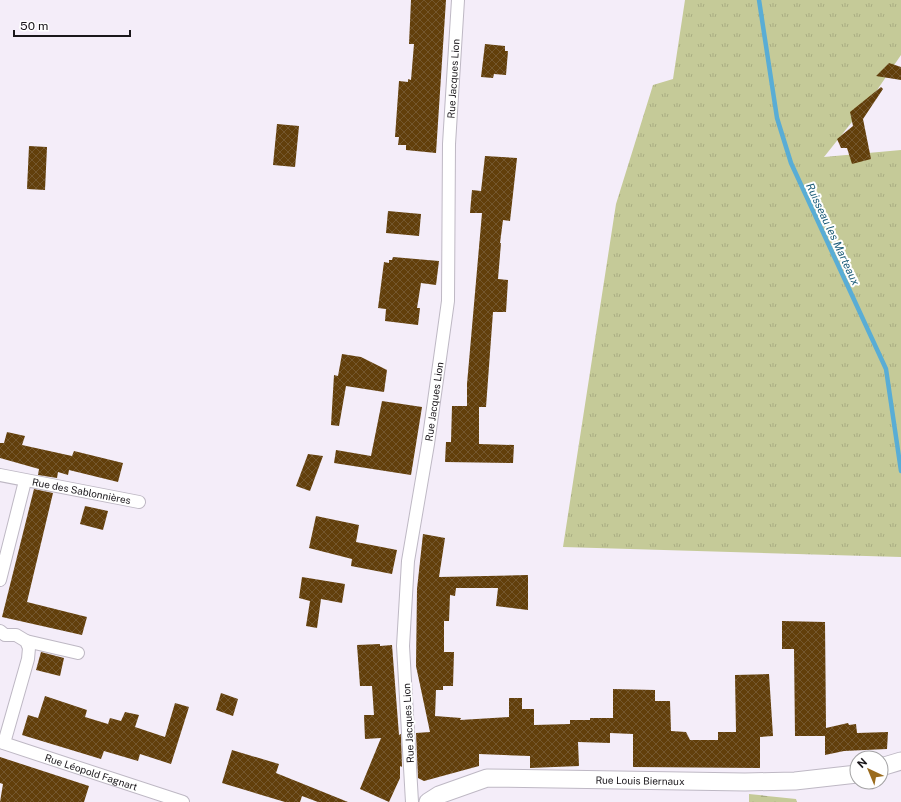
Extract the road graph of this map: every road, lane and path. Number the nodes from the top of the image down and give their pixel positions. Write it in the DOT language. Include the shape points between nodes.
graph roads {
  1 [pos="458,0"];
  2 [pos="0,475"];
  3 [pos="25,481"];
  4 [pos="139,502"];
  5 [pos="0,580"];
  6 [pos="0,631"];
  7 [pos="26,641"];
  8 [pos="78,653"];
  9 [pos="2,743"];
  10 [pos="901,761"];
  11 [pos="889,765"];
  12 [pos="849,775"];
  13 [pos="183,802"];
  14 [pos="412,802"];
  15 [pos="428,802"];
  1 -- 14 [label="street, Rue Jacques Lion" via="449,144 448,301 408,561 403,646"];
  2 -- 3 [label="street, Rue des Sablonnières"];
  3 -- 4 [label="street, Rue des Sablonnières"];
  3 -- 5 [label="street, Rue des Sablonnières"];
  6 -- 7 [label="street" via="5,635 16,635"];
  7 -- 8 [label="street"];
  7 -- 9 [label="street" via="29,648 28,659"];
  9 -- 13 [label="street, Rue Léopold Fagnart"];
  10 -- 11 [label="street"];
  12 -- 15 [label="street, Rue Louis Biernaux" via="795,781 745,782 487,778 439,795"];
}
